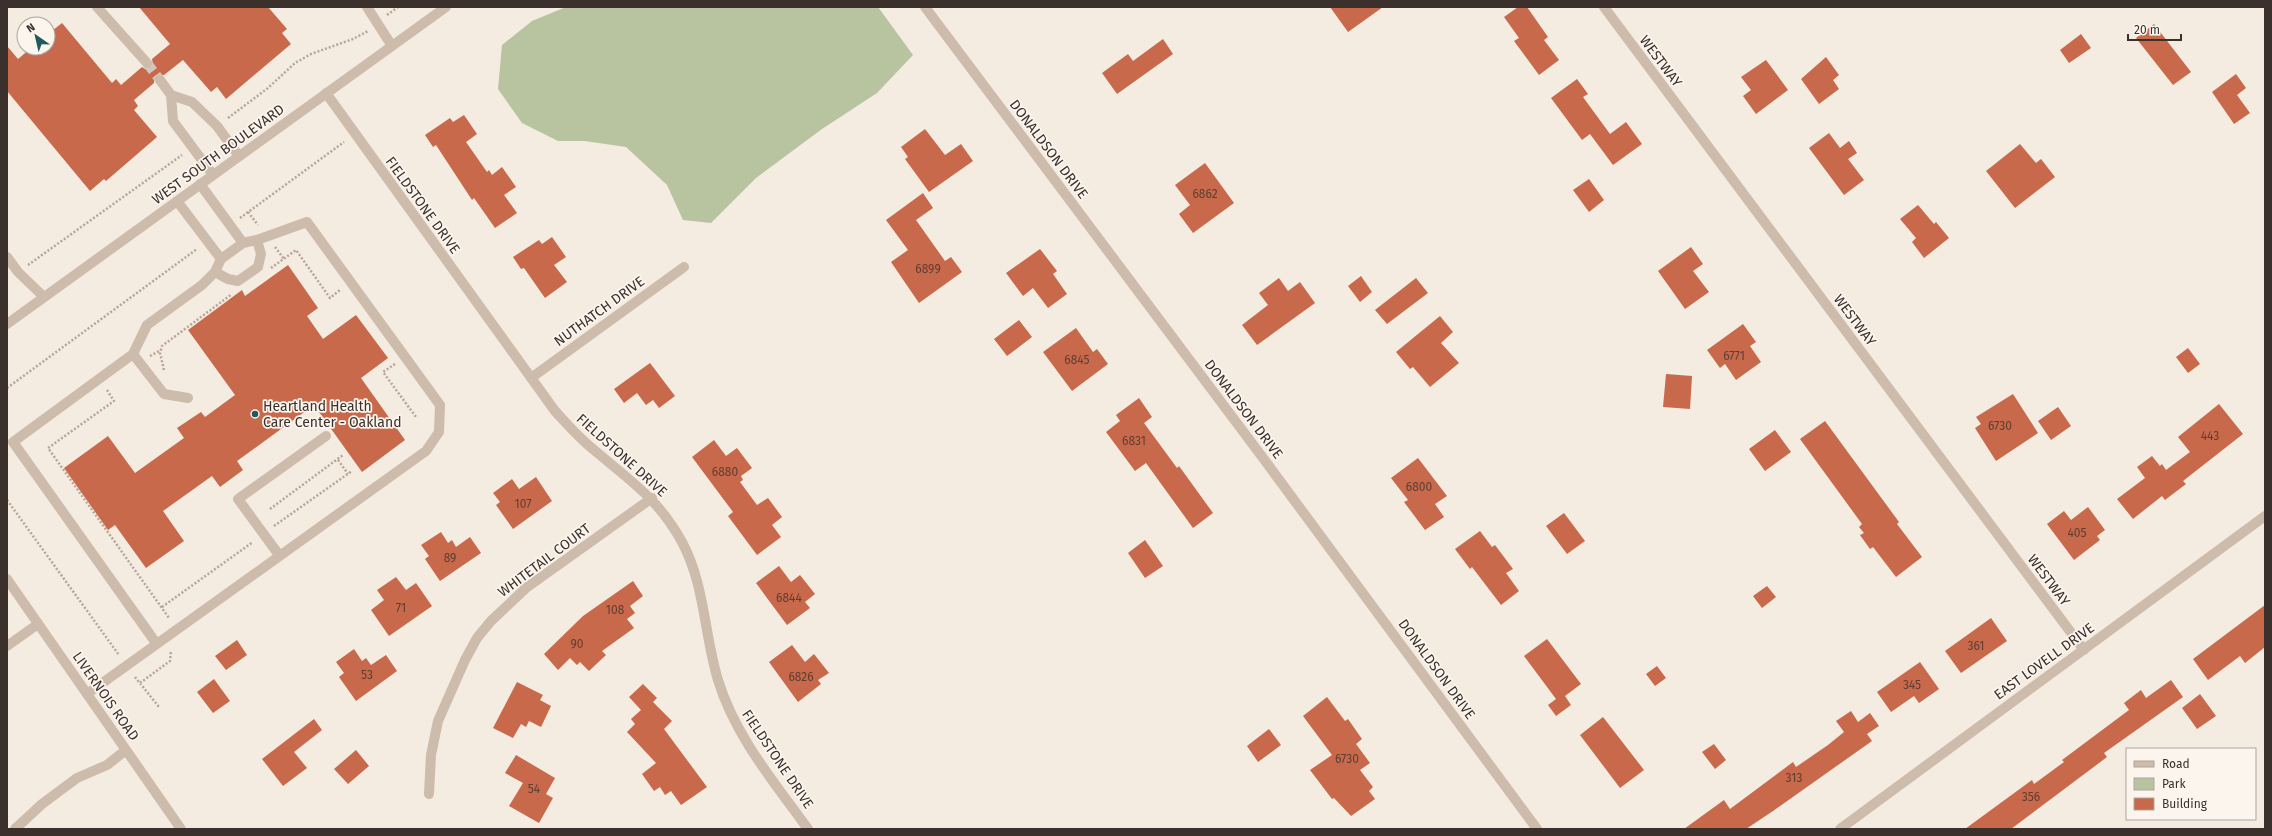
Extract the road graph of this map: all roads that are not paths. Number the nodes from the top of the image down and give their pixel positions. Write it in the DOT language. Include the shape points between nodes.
graph roads {
  1 [pos="97,7"];
  2 [pos="367,7"];
  3 [pos="446,7"];
  4 [pos="925,7"];
  5 [pos="1604,7"];
  6 [pos="392,46"];
  7 [pos="147,63"];
  8 [pos="160,80"];
  9 [pos="326,93"];
  10 [pos="171,95"];
  11 [pos="239,156"];
  12 [pos="213,175"];
  13 [pos="200,184"];
  14 [pos="177,201"];
  15 [pos="257,240"];
  16 [pos="243,243"];
  17 [pos="7,257"];
  18 [pos="221,259"];
  19 [pos="684,267"];
  20 [pos="215,272"];
  21 [pos="44,297"];
  22 [pos="7,324"];
  23 [pos="133,354"];
  24 [pos="531,378"];
  25 [pos="188,398"];
  26 [pos="326,436"];
  27 [pos="652,498"];
  28 [pos="2265,516"];
  29 [pos="279,555"];
  30 [pos="7,579"];
  31 [pos="38,624"];
  32 [pos="156,643"];
  33 [pos="7,646"];
  34 [pos="2084,650"];
  35 [pos="87,694"];
  36 [pos="126,750"];
  37 [pos="429,794"];
  38 [pos="14,829"];
  39 [pos="181,829"];
  40 [pos="808,829"];
  41 [pos="1537,829"];
  42 [pos="1840,829"];
  1 -- 7 [label="street"];
  2 -- 6 [label="street"];
  3 -- 6 [label="street, WEST SOUTH BOULEVARD"];
  4 -- 41 [label="street, DONALDSON DRIVE"];
  5 -- 34 [label="street, WESTWAY"];
  6 -- 9 [label="street, WEST SOUTH BOULEVARD"];
  8 -- 10 [label="street"];
  9 -- 11 [label="street, WEST SOUTH BOULEVARD"];
  9 -- 24 [label="street, FIELDSTONE DRIVE"];
  10 -- 11 [label="street" via="192,102 217,126"];
  10 -- 12 [label="street" via="172,121"];
  11 -- 12 [label="street, WEST SOUTH BOULEVARD"];
  12 -- 13 [label="street, WEST SOUTH BOULEVARD"];
  13 -- 14 [label="street, WEST SOUTH BOULEVARD"];
  13 -- 16 [label="street"];
  14 -- 18 [label="street"];
  14 -- 21 [label="street, WEST SOUTH BOULEVARD"];
  15 -- 16 [label="street"];
  15 -- 20 [label="street" via="261,254 258,267 238,281"];
  15 -- 29 [label="street" via="307,222 440,405 439,432 426,451"];
  16 -- 18 [label="street"];
  17 -- 21 [label="street" via="18,272"];
  18 -- 20 [label="street"];
  19 -- 24 [label="street, NUTHATCH DRIVE"];
  20 -- 23 [label="street" via="202,285 147,325"];
  21 -- 22 [label="street, WEST SOUTH BOULEVARD"];
  23 -- 25 [label="street" via="164,394"];
  23 -- 32 [label="street" via="13,442"];
  24 -- 27 [label="street, FIELDSTONE DRIVE" via="573,431"];
  26 -- 29 [label="street" via="238,499"];
  27 -- 37 [label="street, WHITETAIL COURT" via="526,588 491,620 477,638 438,722 431,756"];
  27 -- 40 [label="street, FIELDSTONE DRIVE" via="671,523 690,559 699,588 717,679 731,714 757,758"];
  28 -- 34 [label="street, EAST LOVELL DRIVE"];
  29 -- 32 [label="street"];
  30 -- 31 [label="street, LIVERNOIS ROAD"];
  31 -- 33 [label="street"];
  31 -- 35 [label="street, LIVERNOIS ROAD"];
  32 -- 35 [label="street"];
  34 -- 42 [label="street, EAST LOVELL DRIVE"];
  35 -- 36 [label="street, LIVERNOIS ROAD"];
  36 -- 38 [label="street" via="107,765 77,778"];
  36 -- 39 [label="street, LIVERNOIS ROAD"];
}
